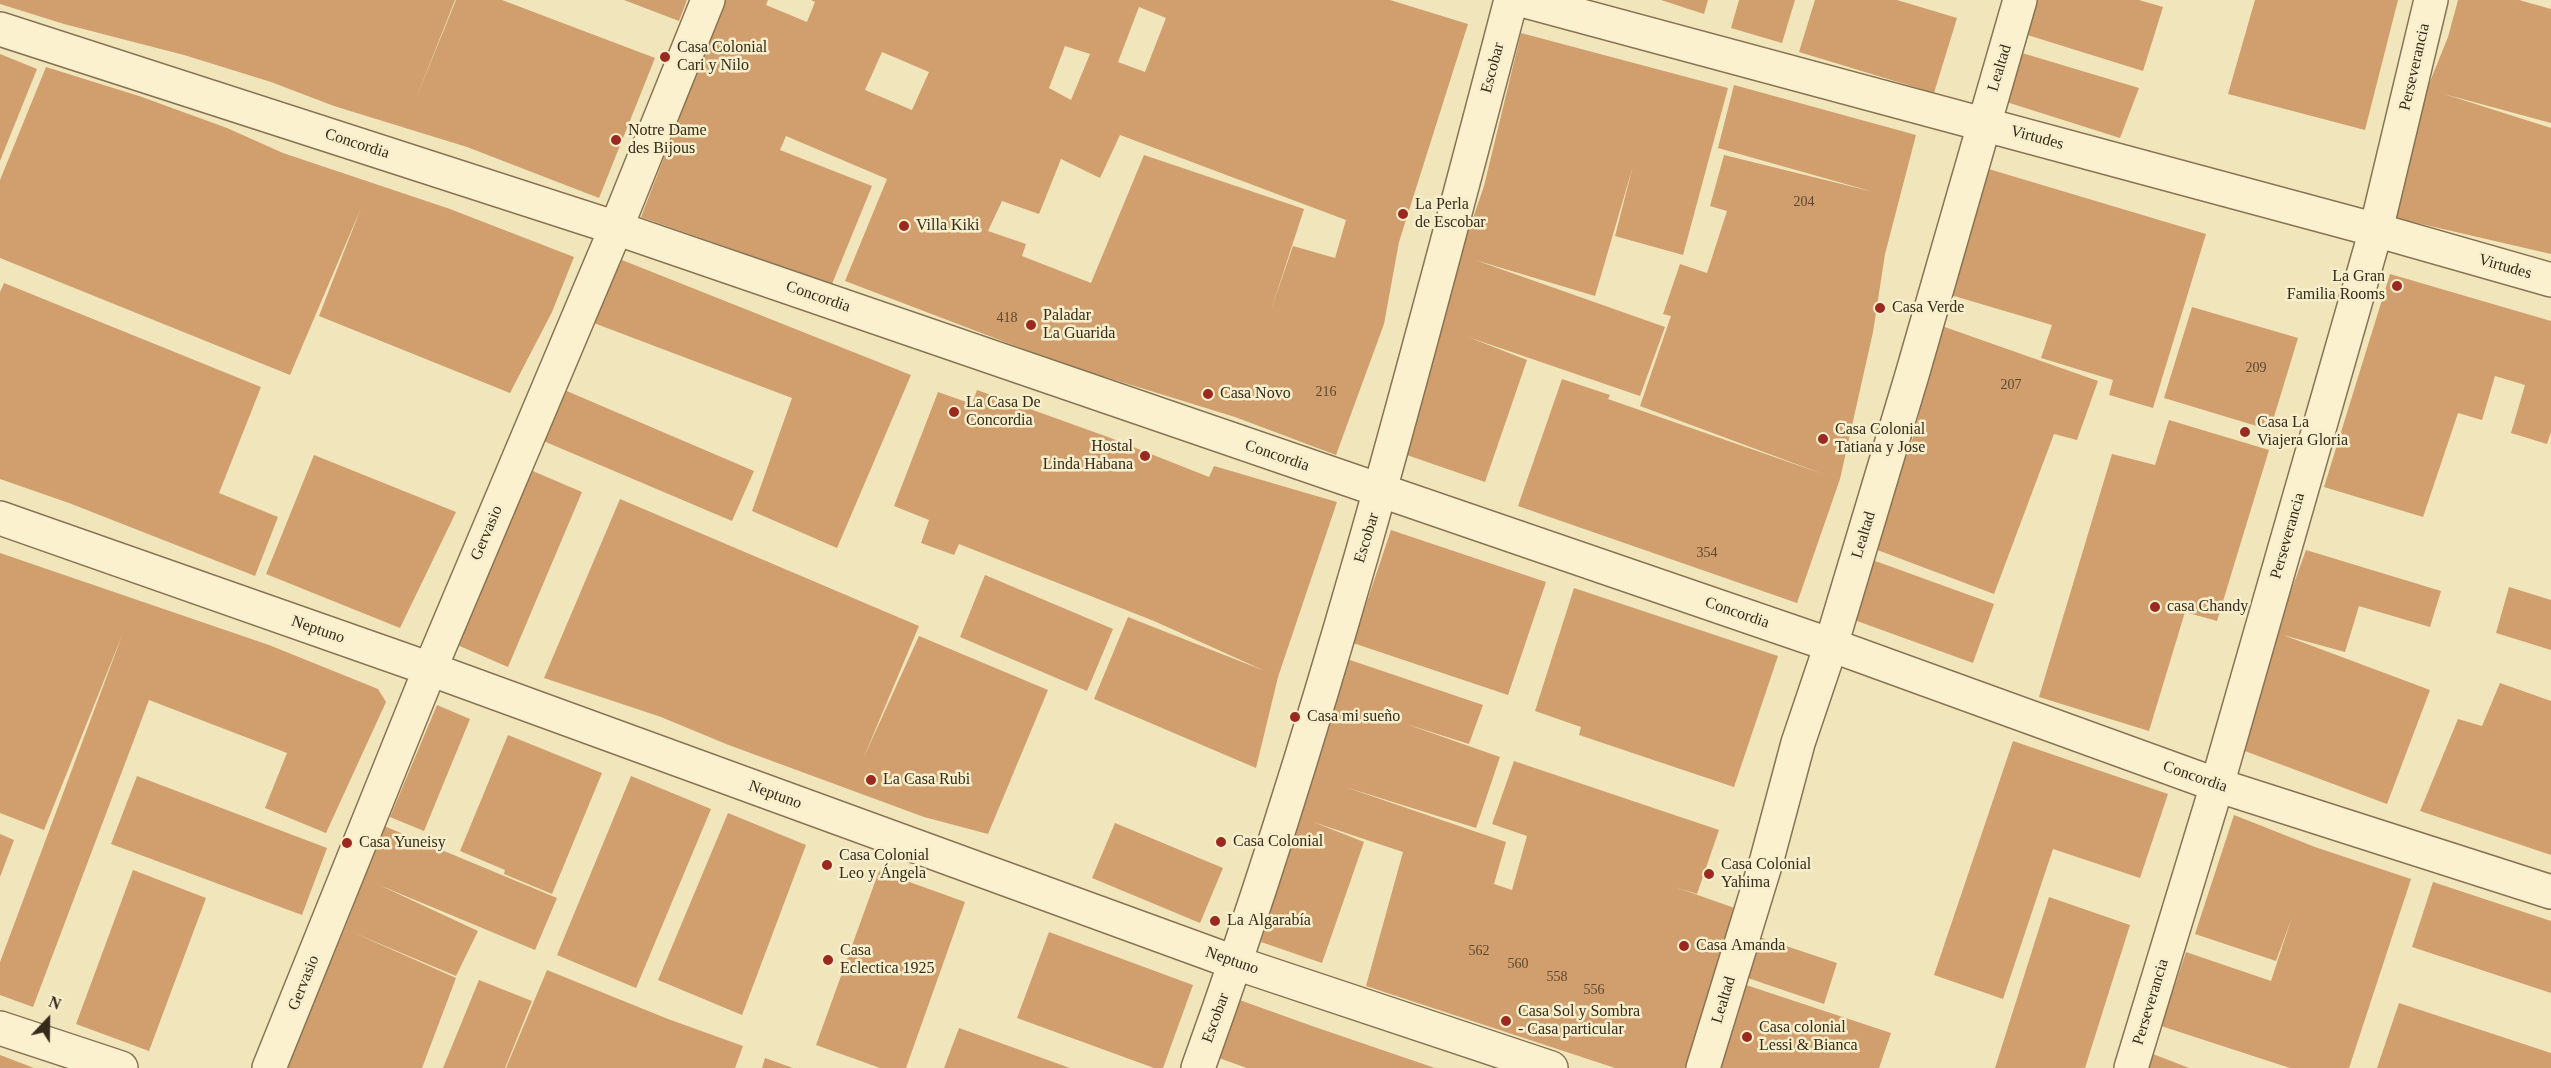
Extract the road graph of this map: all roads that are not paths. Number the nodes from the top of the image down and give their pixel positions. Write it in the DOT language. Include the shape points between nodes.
graph roads {
  1 [pos="708,0"];
  2 [pos="1511,0"];
  3 [pos="1522,0"];
  4 [pos="2020,0"];
  5 [pos="2431,0"];
  6 [pos="0,29"];
  7 [pos="1983,124"];
  8 [pos="616,228"];
  9 [pos="2376,230"];
  10 [pos="2551,280"];
  11 [pos="1382,492"];
  12 [pos="0,518"];
  13 [pos="1831,645"];
  14 [pos="430,669"];
  15 [pos="2217,785"];
  16 [pos="2551,891"];
  17 [pos="1236,963"];
  18 [pos="0,1028"];
  19 [pos="121,1068"];
  20 [pos="269,1068"];
  21 [pos="1198,1068"];
  22 [pos="1551,1068"];
  23 [pos="1703,1068"];
  24 [pos="2131,1068"];
  1 -- 8 [label="street, Gervasio"];
  2 -- 11 [label="street, Escobar"];
  3 -- 7 [label="street, Virtudes"];
  4 -- 7 [label="street, Lealtad"];
  5 -- 9 [label="street, Perseverancia"];
  6 -- 8 [label="street, Concordia"];
  7 -- 9 [label="street, Virtudes"];
  7 -- 13 [label="street, Lealtad"];
  8 -- 11 [label="street, Concordia"];
  8 -- 14 [label="street, Gervasio"];
  9 -- 10 [label="street, Virtudes"];
  9 -- 15 [label="street, Perseverancia"];
  11 -- 13 [label="street, Concordia"];
  11 -- 17 [label="street, Escobar"];
  12 -- 14 [label="street, Neptuno"];
  13 -- 15 [label="street, Concordia"];
  13 -- 23 [label="street, Lealtad" via="1798,743"];
  14 -- 17 [label="street, Neptuno"];
  14 -- 20 [label="street, Gervasio"];
  15 -- 16 [label="street, Concordia"];
  15 -- 24 [label="street, Perseverancia"];
  17 -- 21 [label="street, Escobar"];
  17 -- 22 [label="street, Neptuno"];
  18 -- 19 [label="street"];
}
